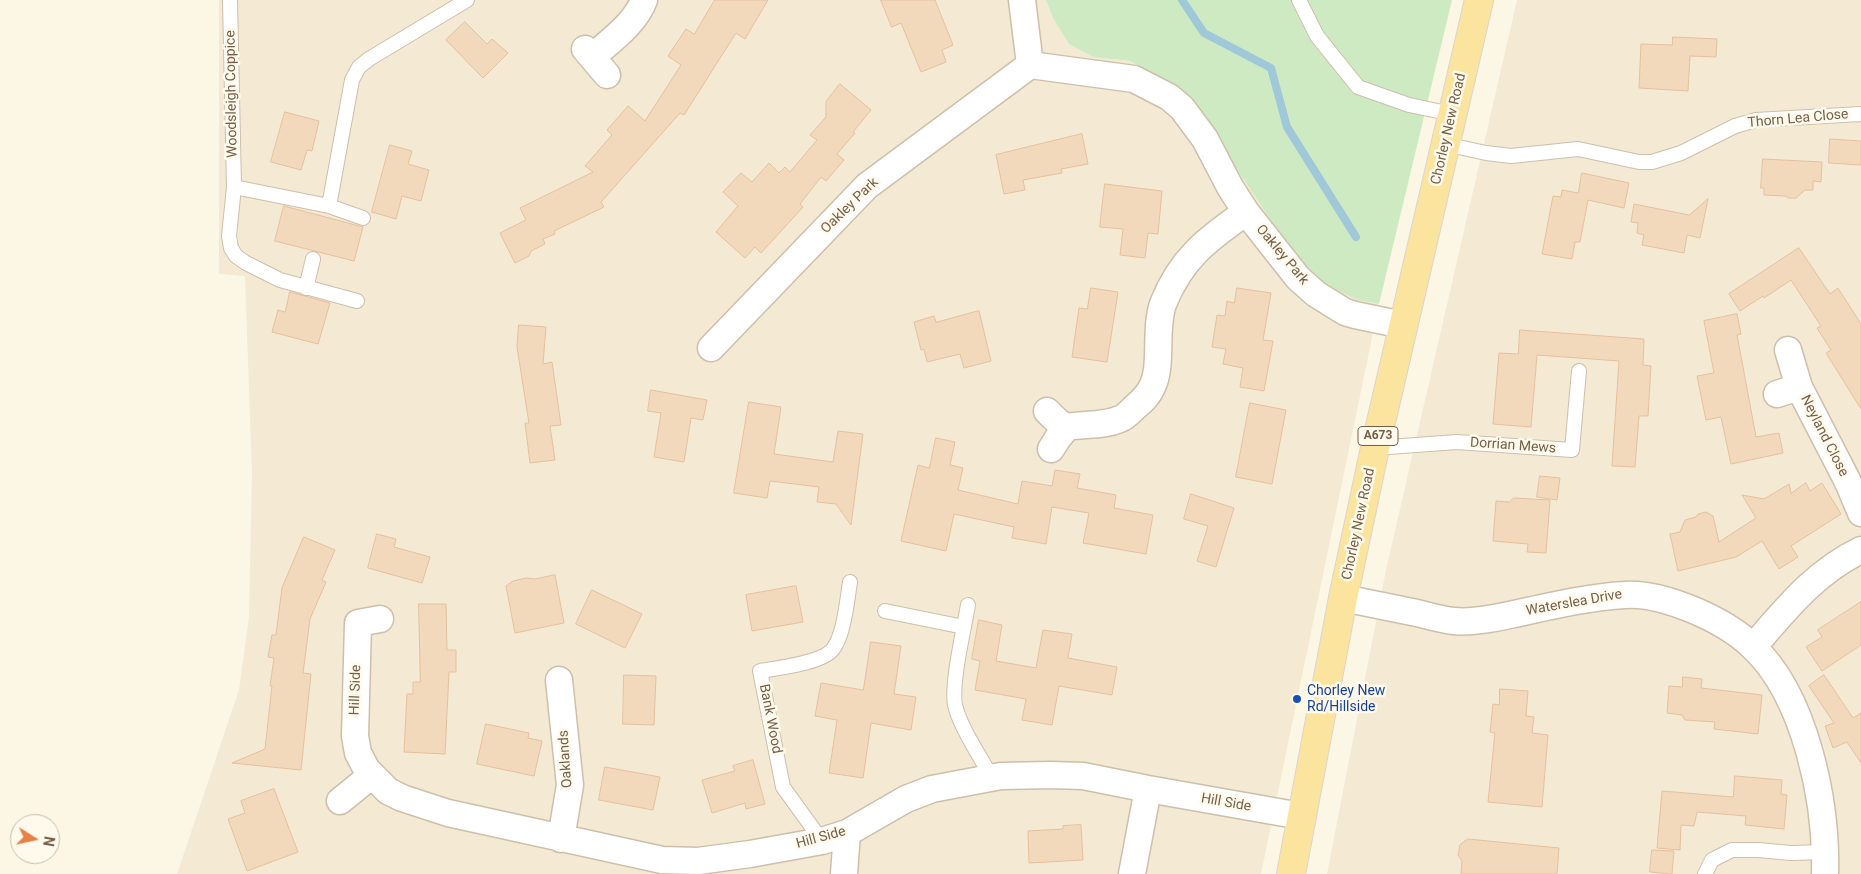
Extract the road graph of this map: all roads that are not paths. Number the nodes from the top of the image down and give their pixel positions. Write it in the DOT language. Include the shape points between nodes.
graph roads {
  1 [pos="230,0"];
  2 [pos="467,0"];
  3 [pos="644,0"];
  4 [pos="1022,0"];
  5 [pos="1299,0"];
  6 [pos="1478,0"];
  7 [pos="594,60"];
  8 [pos="1030,65"];
  9 [pos="1452,114"];
  10 [pos="1861,114"];
  11 [pos="1445,144"];
  12 [pos="234,187"];
  13 [pos="329,206"];
  14 [pos="1246,212"];
  15 [pos="363,218"];
  16 [pos="313,259"];
  17 [pos="306,288"];
  18 [pos="357,302"];
  19 [pos="1403,325"];
  20 [pos="711,348"];
  21 [pos="1788,350"];
  22 [pos="1579,371"];
  23 [pos="1048,411"];
  24 [pos="1067,427"];
  25 [pos="1375,448"];
  26 [pos="1051,449"];
  27 [pos="1861,513"];
  28 [pos="1861,550"];
  29 [pos="850,582"];
  30 [pos="1343,598"];
  31 [pos="968,605"];
  32 [pos="885,611"];
  33 [pos="380,619"];
  34 [pos="964,626"];
  35 [pos="1753,646"];
  36 [pos="558,680"];
  37 [pos="372,775"];
  38 [pos="992,778"];
  39 [pos="1148,790"];
  40 [pos="340,800"];
  41 [pos="1301,816"];
  42 [pos="847,833"];
  43 [pos="561,839"];
  44 [pos="822,841"];
  45 [pos="1825,863"];
  46 [pos="844,874"];
  47 [pos="1132,874"];
  48 [pos="1291,874"];
  49 [pos="1705,874"];
  1 -- 12 [label="lane, Woodsleigh Coppice"];
  2 -- 13 [label="lane" via="359,67 352,80"];
  3 -- 7 [label="street" via="631,22"];
  4 -- 8 [label="street"];
  5 -- 9 [label="lane" via="1317,36 1358,87 1409,105"];
  6 -- 9 [label="main road, Chorley New Road / A673"];
  8 -- 14 [label="street, Oakley Park" via="1134,79 1169,97 1182,108 1205,139"];
  8 -- 20 [label="street, Oakley Park" via="868,186"];
  9 -- 11 [label="main road, Chorley New Road / A673"];
  10 -- 11 [label="lane, Thorn Lea Close" via="1756,120 1736,126 1681,154 1652,162 1578,149 1511,156"];
  11 -- 19 [label="main road, Chorley New Road / A673"];
  12 -- 13 [label="lane"];
  12 -- 17 [label="lane, Woodsleigh Coppice" via="230,236 236,256 280,280"];
  13 -- 15 [label="lane"];
  14 -- 19 [label="street, Oakley Park" via="1298,278 1316,294 1345,312"];
  14 -- 24 [label="street, Oakley Park" via="1206,241 1188,259 1172,283 1159,318 1156,376 1148,396 1123,418"];
  16 -- 17 [label="lane"];
  17 -- 18 [label="lane, Woodsleigh Coppice"];
  19 -- 25 [label="main road, Chorley New Road / A673"];
  21 -- 27 [label="street, Neyland Close" via="1788,391 1848,482"];
  22 -- 25 [label="lane, Dorrian Mews" via="1572,450 1457,442"];
  23 -- 24 [label="street"];
  24 -- 26 [label="street"];
  25 -- 30 [label="main road, Chorley New Road / A673"];
  28 -- 35 [label="street" via="1815,578"];
  29 -- 44 [label="lane, Bank Wood" via="840,633 833,650 821,658 760,671 783,787"];
  30 -- 35 [label="street, Waterslea Drive" via="1454,621 1494,618 1602,596 1656,597 1706,615"];
  30 -- 41 [label="main road, Chorley New Road / A673"];
  31 -- 34 [label="lane"];
  32 -- 34 [label="lane"];
  33 -- 37 [label="street, Hill Side" via="358,623 355,736 358,753"];
  34 -- 38 [label="lane" via="955,705"];
  35 -- 45 [label="street, Waterslea Drive" via="1789,697 1801,729 1818,783"];
  36 -- 43 [label="street, Oaklands" via="570,785"];
  37 -- 40 [label="street"];
  37 -- 43 [label="street, Hill Side" via="388,791 402,798 448,813"];
  38 -- 39 [label="street, Hill Side" via="1083,776"];
  38 -- 42 [label="street, Hill Side" via="932,789 906,799"];
  39 -- 41 [label="street, Hill Side"];
  39 -- 47 [label="street"];
  41 -- 48 [label="main road, Chorley New Road / A673"];
  42 -- 44 [label="street, Hill Side"];
  42 -- 46 [label="street"];
  43 -- 44 [label="street, Hill Side" via="662,860 698,861"];
  45 -- 49 [label="lane, Waterslea Drive" via="1791,853 1732,850 1712,860"];
}
